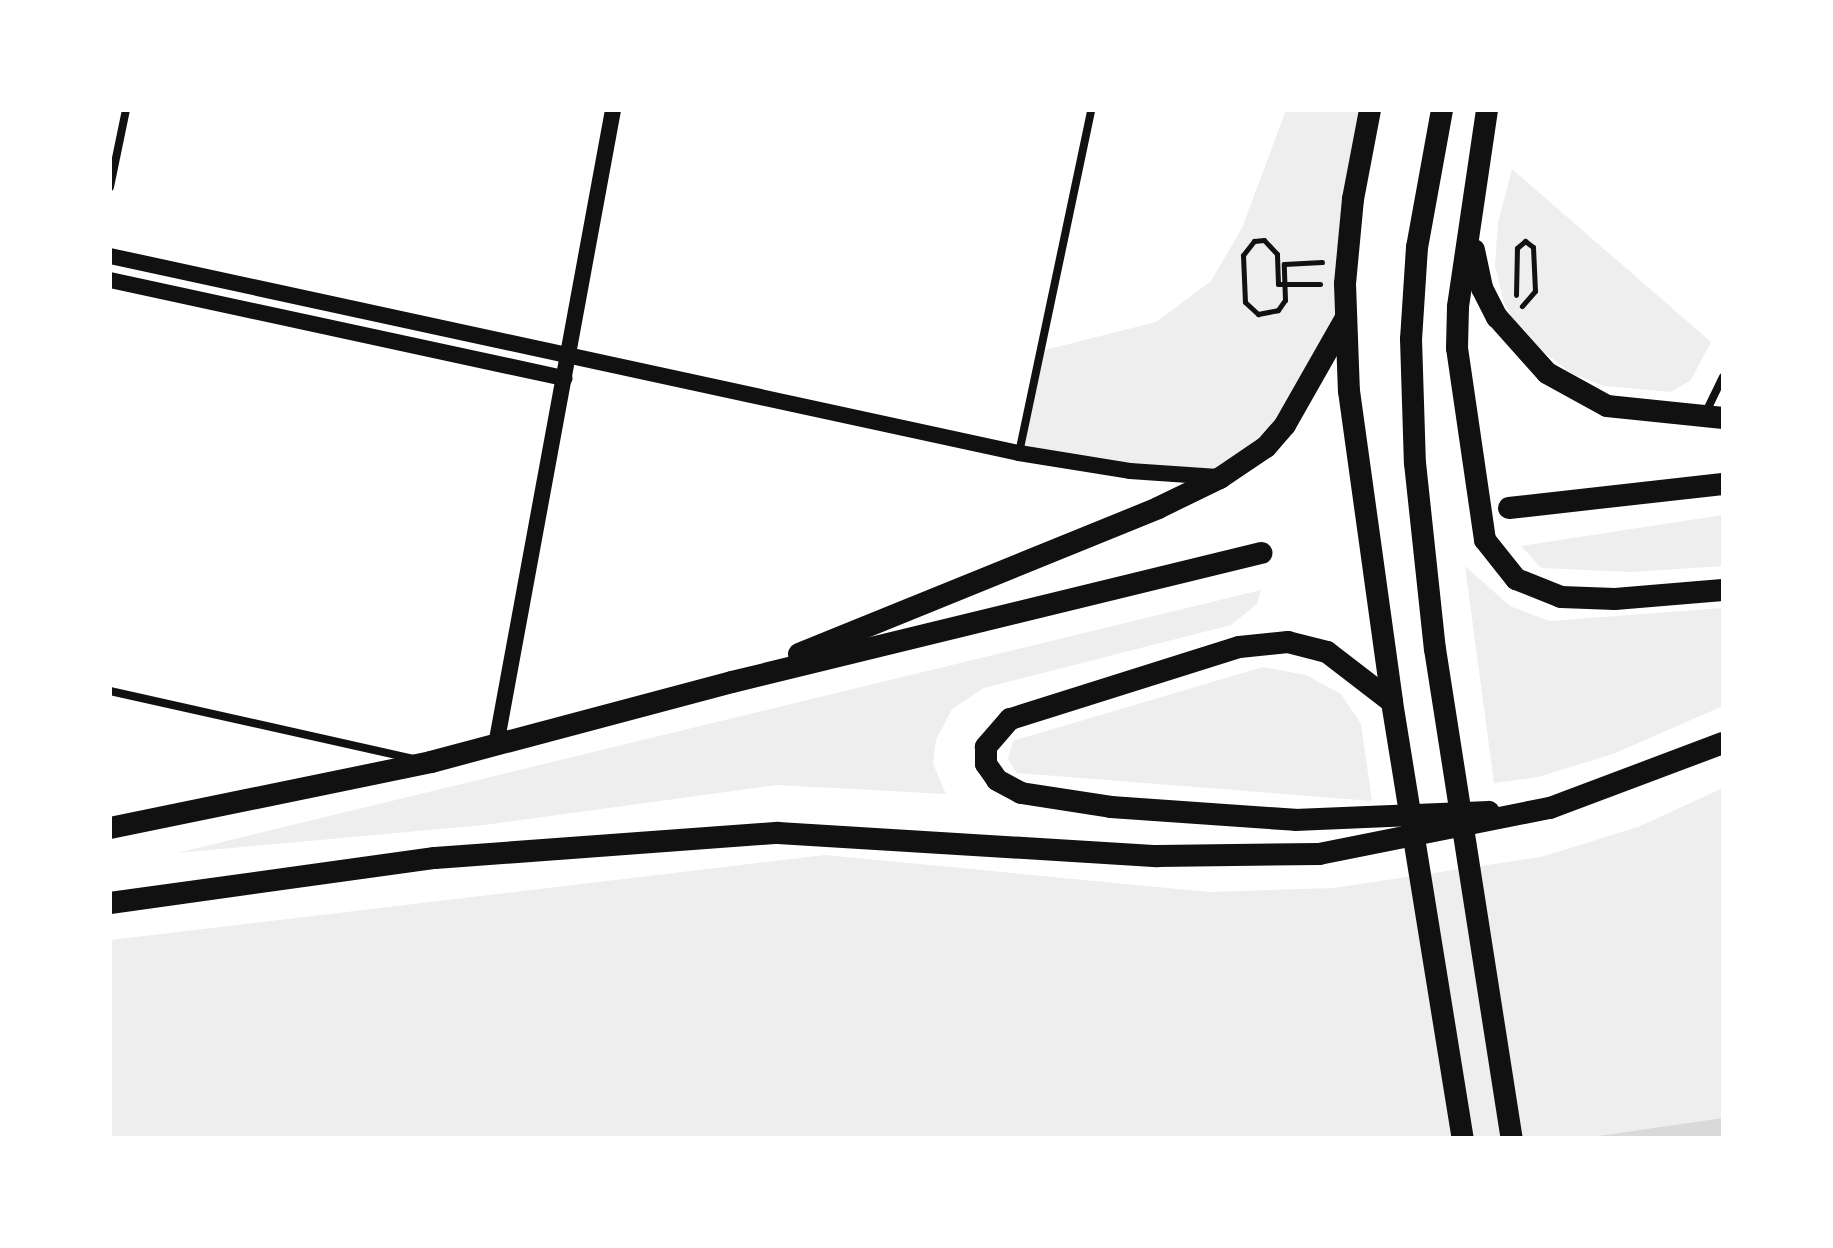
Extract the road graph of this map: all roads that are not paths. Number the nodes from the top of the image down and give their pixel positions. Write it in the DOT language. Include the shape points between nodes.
graph roads {
  1 [pos="126,110"];
  2 [pos="613,110"];
  3 [pos="1091,110"];
  4 [pos="1370,110"];
  5 [pos="1442,110"];
  6 [pos="1487,110"];
  7 [pos="110,187"];
  8 [pos="1472,237"];
  9 [pos="110,256"];
  10 [pos="110,280"];
  11 [pos="1344,321"];
  12 [pos="569,356"];
  13 [pos="1723,377"];
  14 [pos="565,378"];
  15 [pos="1713,418"];
  16 [pos="1019,453"];
  17 [pos="1220,478"];
  18 [pos="1723,484"];
  19 [pos="1509,508"];
  20 [pos="1261,553"];
  21 [pos="1723,590"];
  22 [pos="732,682"];
  23 [pos="110,691"];
  24 [pos="1392,702"];
  25 [pos="1723,743"];
  26 [pos="496,745"];
  27 [pos="431,762"];
  28 [pos="1550,808"];
  29 [pos="110,828"];
  30 [pos="110,903"];
  31 [pos="1463,1138"];
  32 [pos="1512,1138"];
  1 -- 7 [label="street"];
  2 -- 12 [label="main road"];
  3 -- 16 [label="street"];
  4 -- 11 [label="highway" via="1353,199"];
  5 -- 32 [label="highway" via="1417,247 1411,392 1420,531"];
  6 -- 8 [label="highway"];
  8 -- 15 [label="highway" via="1482,288 1497,317 1547,373 1607,406"];
  8 -- 21 [label="highway" via="1458,307 1457,348 1478,510 1485,540 1498,562 1516,579 1561,597 1615,599"];
  9 -- 12 [label="main road"];
  10 -- 14 [label="main road"];
  11 -- 17 [label="highway" via="1285,425 1266,447"];
  11 -- 24 [label="highway" via="1360,488"];
  12 -- 14 [label="main road"];
  12 -- 16 [label="main road"];
  13 -- 15 [label="street"];
  14 -- 26 [label="main road"];
  16 -- 17 [label="main road" via="1130,471"];
  17 -- 22 [label="highway"];
  18 -- 19 [label="highway"];
  20 -- 22 [label="highway"];
  22 -- 26 [label="highway"];
  23 -- 27 [label="street"];
  24 -- 28 [label="highway" via="1327,652 1288,642 1239,647 1010,719 986,747 986,764 997,780 1021,793 1218,817 1362,819"];
  24 -- 31 [label="highway"];
  25 -- 28 [label="highway"];
  26 -- 27 [label="highway"];
  27 -- 29 [label="highway"];
  28 -- 30 [label="highway" via="1381,845 1269,858 778,833 435,858"];
}
